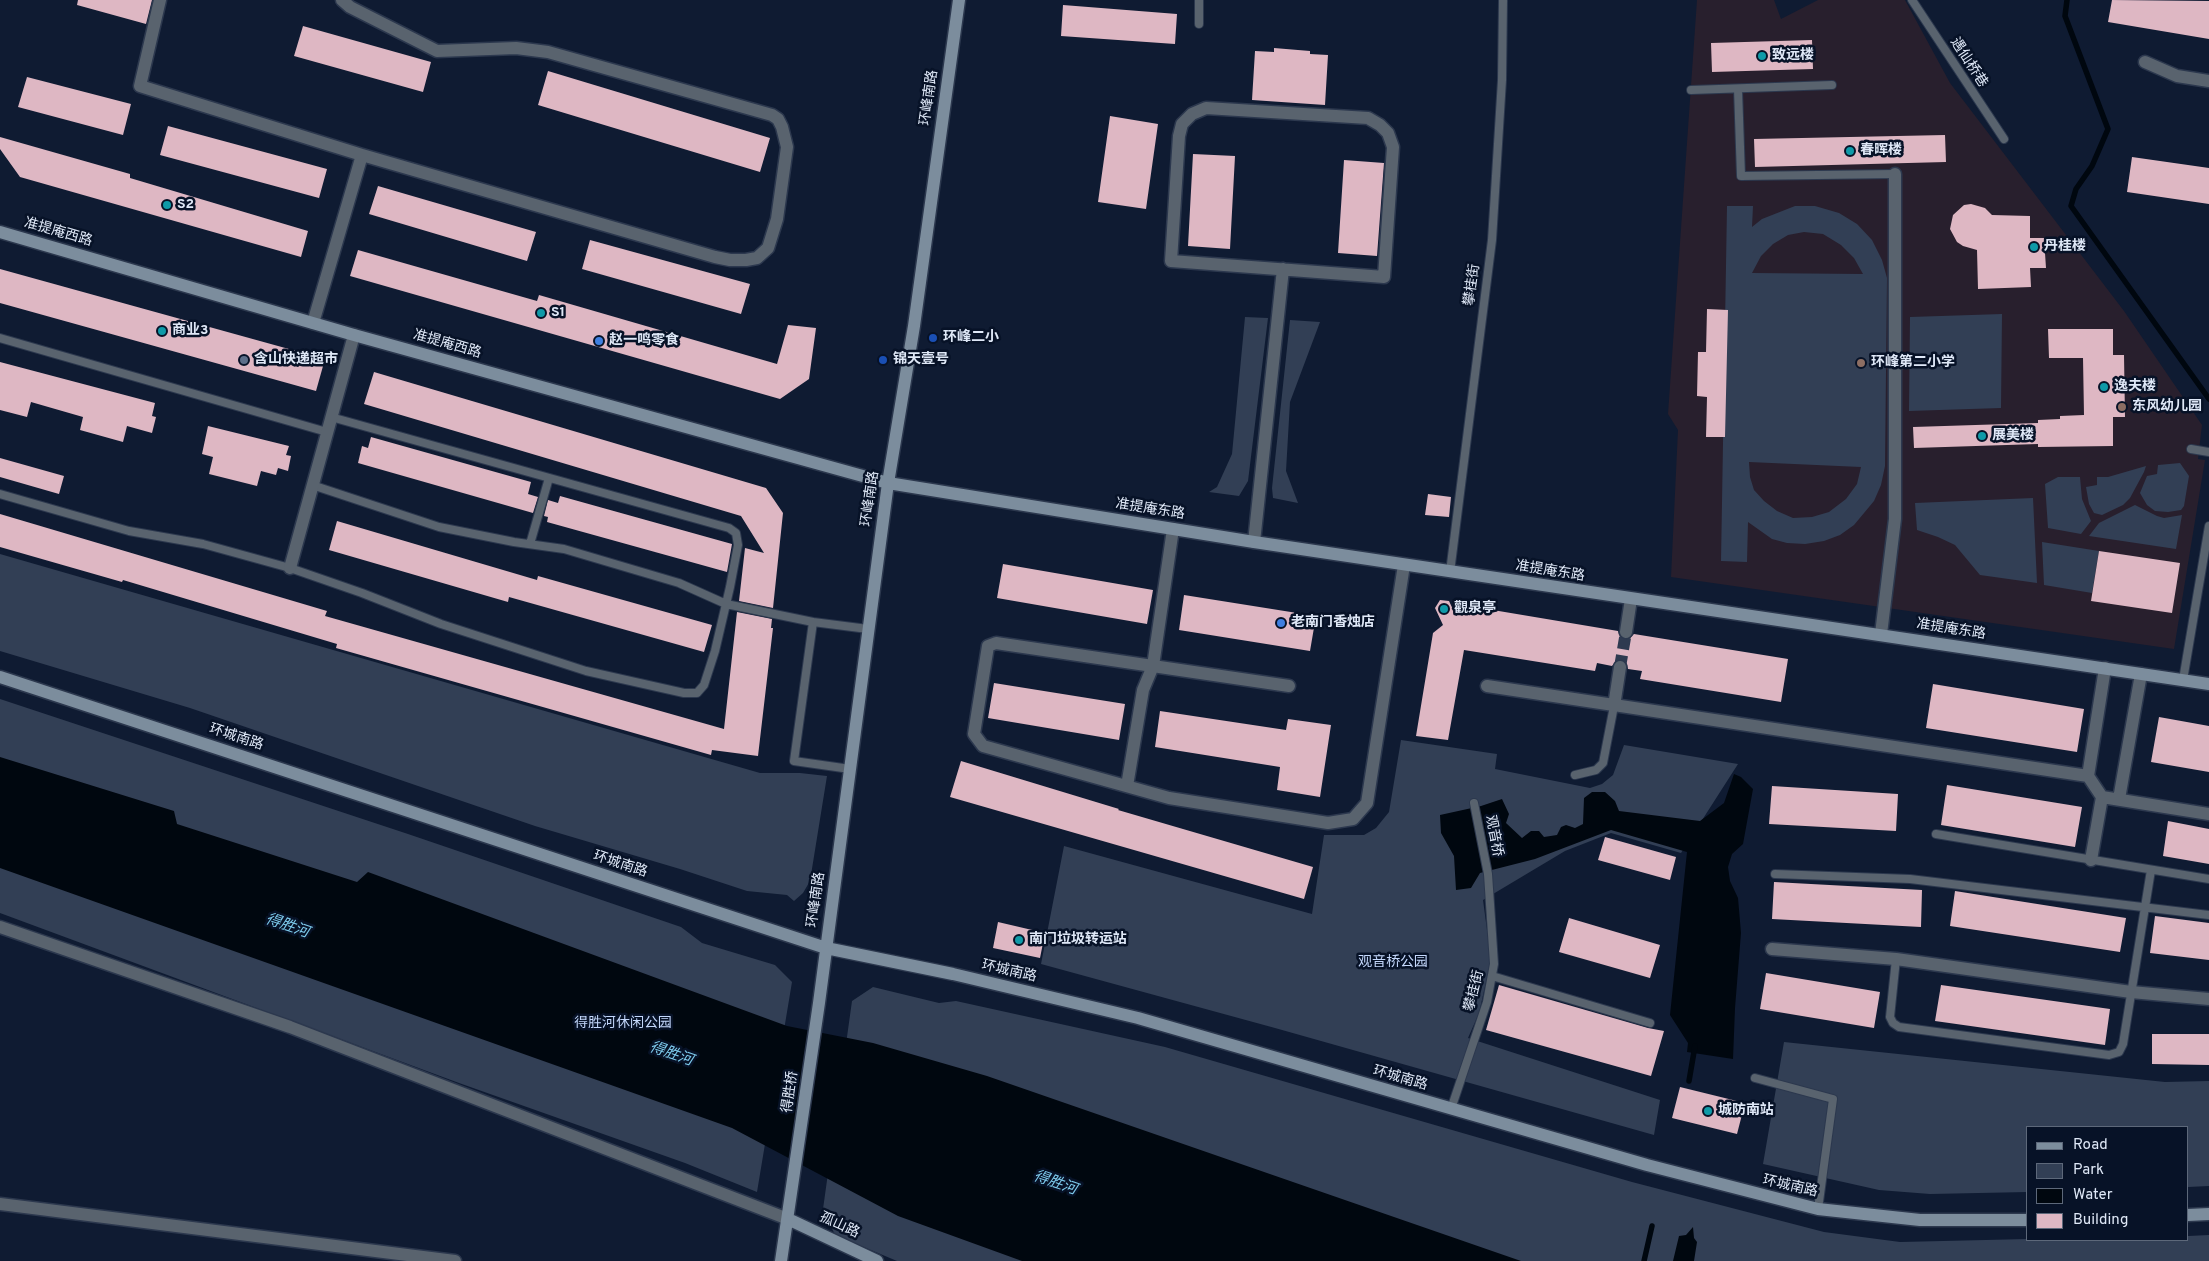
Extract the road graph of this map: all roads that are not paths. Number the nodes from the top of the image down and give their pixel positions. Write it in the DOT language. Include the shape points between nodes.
graph roads {
  1 [pos="160,0"];
  2 [pos="342,0"];
  3 [pos="959,0"];
  4 [pos="1200,0"];
  5 [pos="1503,0"];
  6 [pos="1912,0"];
  7 [pos="1199,24"];
  8 [pos="2145,62"];
  9 [pos="2209,82"];
  10 [pos="1832,85"];
  11 [pos="1738,89"];
  12 [pos="1691,90"];
  13 [pos="2004,139"];
  14 [pos="362,155"];
  15 [pos="1895,174"];
  16 [pos="0,232"];
  17 [pos="1283,269"];
  18 [pos="313,323"];
  19 [pos="354,335"];
  20 [pos="0,338"];
  21 [pos="331,418"];
  22 [pos="327,432"];
  23 [pos="2191,449"];
  24 [pos="2209,452"];
  25 [pos="549,478"];
  26 [pos="888,483"];
  27 [pos="312,485"];
  28 [pos="0,494"];
  29 [pos="2209,526"];
  30 [pos="1173,529"];
  31 [pos="1254,542"];
  32 [pos="530,544"];
  33 [pos="1404,565"];
  34 [pos="290,568"];
  35 [pos="1450,572"];
  36 [pos="1631,599"];
  37 [pos="726,604"];
  38 [pos="813,622"];
  39 [pos="868,629"];
  40 [pos="1626,632"];
  41 [pos="1881,634"];
  42 [pos="1152,666"];
  43 [pos="1620,667"];
  44 [pos="2105,668"];
  45 [pos="2142,674"];
  46 [pos="0,677"];
  47 [pos="2184,680"];
  48 [pos="2209,684"];
  49 [pos="1288,686"];
  50 [pos="1487,686"];
  51 [pos="1614,706"];
  52 [pos="850,769"];
  53 [pos="1576,775"];
  54 [pos="2088,776"];
  55 [pos="1127,786"];
  56 [pos="2102,797"];
  57 [pos="2120,799"];
  58 [pos="1474,803"];
  59 [pos="2209,814"];
  60 [pos="1936,834"];
  61 [pos="2091,860"];
  62 [pos="2150,870"];
  63 [pos="1488,874"];
  64 [pos="1775,874"];
  65 [pos="2209,879"];
  66 [pos="2145,908"];
  67 [pos="2209,915"];
  68 [pos="0,927"];
  69 [pos="826,948"];
  70 [pos="1772,949"];
  71 [pos="1896,959"];
  72 [pos="1492,976"];
  73 [pos="2131,992"];
  74 [pos="2209,999"];
  75 [pos="819,1003"];
  76 [pos="1650,1023"];
  77 [pos="1755,1078"];
  78 [pos="1450,1109"];
  79 [pos="0,1204"];
  80 [pos="1818,1209"];
  81 [pos="2209,1214"];
  82 [pos="2189,1215"];
  83 [pos="788,1219"];
  84 [pos="2026,1220"];
  85 [pos="455,1261"];
  86 [pos="781,1261"];
  87 [pos="877,1261"];
  1 -- 14 [label="street" via="140,86"];
  2 -- 14 [label="street" via="437,51 516,48 548,52 772,116 782,126 787,147 774,235 768,248 757,258 746,260 715,257"];
  3 -- 26 [label="main road, 环峰南路" via="914,326"];
  4 -- 7 [label="lane"];
  5 -- 35 [label="lane, 攀桂街" via="1502,80 1492,240"];
  6 -- 13 [label="lane, 遇仙桥巷"];
  8 -- 9 [label="street" via="2177,76"];
  10 -- 11 [label="lane"];
  11 -- 12 [label="lane"];
  11 -- 15 [label="lane" via="1741,176"];
  14 -- 18 [label="street"];
  15 -- 41 [label="street" via="1895,519"];
  16 -- 18 [label="main road, 准提庵西路"];
  17 -- 17 [label="street" via="1384,277 1393,147 1388,133 1368,118 1220,108 1206,108 1192,114 1182,124 1179,136 1171,261"];
  17 -- 31 [label="street"];
  18 -- 19 [label="main road, 准提庵西路"];
  19 -- 21 [label="street"];
  19 -- 26 [label="main road, 准提庵西路"];
  20 -- 22 [label="lane"];
  21 -- 22 [label="street"];
  21 -- 25 [label="lane"];
  22 -- 27 [label="street"];
  23 -- 24 [label="lane"];
  25 -- 32 [label="lane"];
  25 -- 37 [label="lane" via="729,528 736,533 738,545"];
  26 -- 30 [label="main road, 准提庵东路"];
  26 -- 39 [label="main road, 环峰南路"];
  27 -- 32 [label="lane" via="439,527"];
  27 -- 34 [label="street"];
  28 -- 34 [label="lane" via="129,531 204,544"];
  29 -- 47 [label="lane"];
  30 -- 31 [label="main road, 准提庵东路"];
  30 -- 42 [label="street"];
  31 -- 33 [label="main road, 准提庵东路"];
  32 -- 37 [label="lane" via="612,562 679,583"];
  33 -- 35 [label="main road, 准提庵东路"];
  33 -- 55 [label="street" via="1367,803 1352,819 1328,824 1169,798"];
  34 -- 37 [label="lane" via="441,624 586,671 684,693 697,693 704,685"];
  35 -- 36 [label="main road, 准提庵东路"];
  36 -- 40 [label="street"];
  36 -- 41 [label="main road, 准提庵东路"];
  37 -- 38 [label="lane"];
  38 -- 39 [label="lane"];
  38 -- 52 [label="lane" via="794,761"];
  39 -- 52 [label="main road, 环峰南路"];
  41 -- 44 [label="main road, 准提庵东路"];
  42 -- 49 [label="street"];
  42 -- 55 [label="street" via="1143,690"];
  42 -- 55 [label="street" via="996,643 988,646 974,734 984,746"];
  43 -- 51 [label="street"];
  44 -- 45 [label="main road, 准提庵东路"];
  44 -- 54 [label="street"];
  45 -- 47 [label="main road, 准提庵东路"];
  45 -- 57 [label="street"];
  46 -- 69 [label="main road, 环城南路"];
  47 -- 48 [label="main road, 准提庵东路"];
  50 -- 51 [label="street"];
  51 -- 53 [label="lane" via="1603,762 1596,770"];
  51 -- 54 [label="street"];
  52 -- 69 [label="main road, 环峰南路"];
  54 -- 56 [label="street"];
  56 -- 57 [label="street"];
  56 -- 61 [label="street"];
  57 -- 59 [label="street"];
  58 -- 63 [label="lane, 观音桥"];
  60 -- 61 [label="lane"];
  61 -- 62 [label="lane"];
  62 -- 65 [label="lane"];
  62 -- 66 [label="lane"];
  63 -- 72 [label="lane, 攀桂街" via="1494,943"];
  64 -- 66 [label="lane" via="1910,879"];
  66 -- 67 [label="lane"];
  66 -- 73 [label="lane"];
  68 -- 83 [label="street" via="290,1027"];
  69 -- 75 [label="main road, 环峰南路"];
  69 -- 78 [label="main road, 环城南路" via="1138,1018"];
  70 -- 71 [label="street"];
  71 -- 73 [label="street"];
  71 -- 73 [label="lane" via="1890,1017 1899,1027 2109,1055 2119,1052 2123,1044"];
  72 -- 76 [label="lane"];
  72 -- 78 [label="lane, 攀桂街"];
  73 -- 74 [label="street"];
  75 -- 83 [label="main road, 得胜桥"];
  77 -- 80 [label="lane" via="1833,1099"];
  78 -- 80 [label="main road, 环城南路" via="1710,1183"];
  79 -- 85 [label="street"];
  80 -- 84 [label="main road, 环城南路" via="1920,1220"];
  81 -- 82 [label="main road"];
  83 -- 86 [label="main road"];
  83 -- 87 [label="main road, 孤山路"];
}
